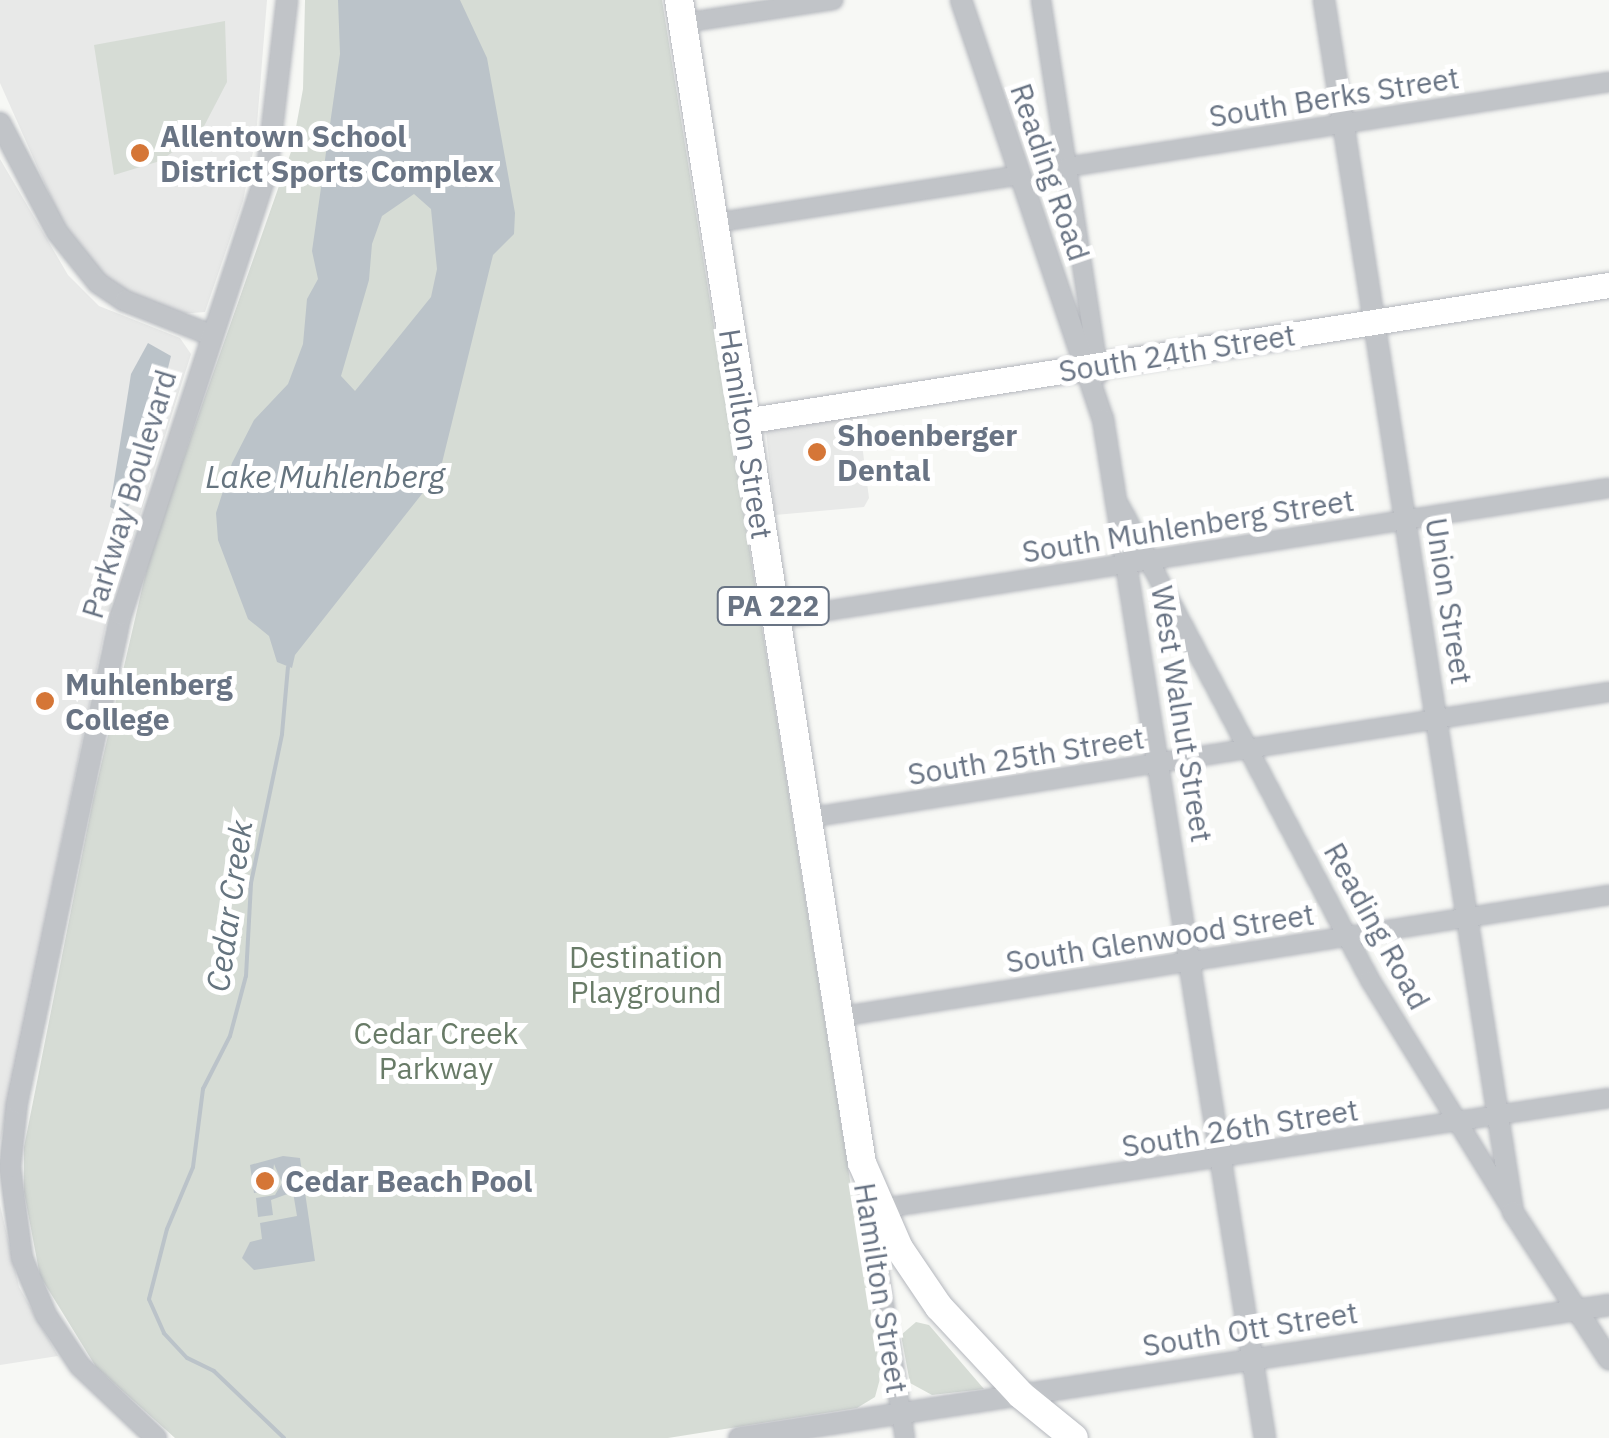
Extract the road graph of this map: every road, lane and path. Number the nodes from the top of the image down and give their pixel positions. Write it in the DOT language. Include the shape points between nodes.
graph roads {
  1 [pos="287,0"];
  2 [pos="833,0"];
  3 [pos="960,0"];
  4 [pos="1041,0"];
  5 [pos="1324,0"];
  6 [pos="681,12"];
  7 [pos="1609,82"];
  8 [pos="0,123"];
  9 [pos="1343,124"];
  10 [pos="1068,167"];
  11 [pos="1020,174"];
  12 [pos="714,223"];
  13 [pos="1609,285"];
  14 [pos="1374,322"];
  15 [pos="211,335"];
  16 [pos="1091,367"];
  17 [pos="1103,420"];
  18 [pos="744,421"];
  19 [pos="1609,488"];
  20 [pos="1406,520"];
  21 [pos="1138,562"];
  22 [pos="776,619"];
  23 [pos="1609,692"];
  24 [pos="1437,719"];
  25 [pos="1246,749"];
  26 [pos="1159,762"];
  27 [pos="807,818"];
  28 [pos="1609,895"];
  29 [pos="1468,918"];
  30 [pos="1348,936"];
  31 [pos="1190,962"];
  32 [pos="838,1017"];
  33 [pos="1609,1098"];
  34 [pos="1498,1115"];
  35 [pos="1456,1122"];
  36 [pos="1220,1159"];
  37 [pos="862,1163"];
  38 [pos="878,1209"];
  39 [pos="1513,1212"];
  40 [pos="1609,1304"];
  41 [pos="1575,1310"];
  42 [pos="1252,1358"];
  43 [pos="1609,1358"];
  44 [pos="1021,1395"];
  45 [pos="900,1413"];
  46 [pos="156,1438"];
  47 [pos="739,1438"];
  48 [pos="904,1438"];
  49 [pos="1074,1438"];
  50 [pos="1265,1438"];
  1 -- 15 [label="street, Parkway Boulevard" via="267,172"];
  2 -- 6 [label="street"];
  3 -- 11 [label="street, Reading Road"];
  4 -- 10 [label="street"];
  5 -- 9 [label="street, Union Street"];
  6 -- 12 [label="main road, Hamilton Street / PA 222"];
  7 -- 9 [label="street, South Berks Street"];
  8 -- 15 [label="street" via="57,232 98,283 125,302"];
  9 -- 10 [label="street, South Berks Street"];
  9 -- 14 [label="street, Union Street"];
  10 -- 16 [label="street"];
  11 -- 12 [label="street"];
  11 -- 16 [label="street, Reading Road"];
  12 -- 18 [label="main road, Hamilton Street / PA 222"];
  13 -- 14 [label="main road, South 24th Street"];
  14 -- 16 [label="main road, South 24th Street"];
  14 -- 20 [label="street, Union Street"];
  15 -- 46 [label="street, Parkway Boulevard" via="121,615 21,1084 10,1167 22,1258 46,1315 80,1366"];
  16 -- 17 [label="street, Reading Road"];
  16 -- 18 [label="main road, South 24th Street"];
  17 -- 21 [label="street, West Walnut Street"];
  18 -- 22 [label="main road, Hamilton Street / PA 222"];
  19 -- 20 [label="street, South Muhlenberg Street"];
  20 -- 21 [label="street, South Muhlenberg Street"];
  20 -- 24 [label="street, Union Street"];
  21 -- 22 [label="street, South Muhlenberg Street"];
  21 -- 25 [label="street, Reading Road"];
  21 -- 26 [label="street, West Walnut Street"];
  22 -- 27 [label="main road, Hamilton Street / PA 222"];
  23 -- 24 [label="street, South 25th Street"];
  24 -- 25 [label="street, South 25th Street"];
  24 -- 29 [label="street, Union Street"];
  25 -- 26 [label="street, South 25th Street"];
  25 -- 30 [label="street, Reading Road"];
  26 -- 27 [label="street, South 25th Street"];
  26 -- 31 [label="street, West Walnut Street"];
  27 -- 32 [label="main road, Hamilton Street / PA 222"];
  28 -- 29 [label="street, South Glenwood Street"];
  29 -- 30 [label="street, South Glenwood Street"];
  29 -- 34 [label="street, Union Street"];
  30 -- 31 [label="street, South Glenwood Street"];
  30 -- 35 [label="street, Reading Road"];
  31 -- 32 [label="street, South Glenwood Street"];
  31 -- 36 [label="street, West Walnut Street"];
  32 -- 37 [label="main road, Hamilton Street / PA 222"];
  33 -- 34 [label="street, South 26th Street"];
  34 -- 35 [label="street, South 26th Street"];
  34 -- 39 [label="street, Union Street"];
  35 -- 36 [label="street, South 26th Street"];
  35 -- 39 [label="street, Reading Road"];
  36 -- 38 [label="street, South 26th Street"];
  36 -- 42 [label="street, West Walnut Street"];
  37 -- 38 [label="main road, Hamilton Street / PA 222"];
  37 -- 45 [label="street, Hamilton Street"];
  38 -- 44 [label="main road, PA 222" via="939,1307"];
  39 -- 41 [label="street, Reading Road"];
  40 -- 41 [label="street, South Ott Street"];
  41 -- 42 [label="street, South Ott Street"];
  41 -- 43 [label="street, Reading Road"];
  42 -- 44 [label="street, South Ott Street"];
  42 -- 50 [label="street, West Walnut Street"];
  44 -- 45 [label="street, South Ott Street"];
  44 -- 49 [label="main road, PA 222"];
  45 -- 47 [label="street, South Ott Street"];
  45 -- 48 [label="street, Hamilton Street"];
}
